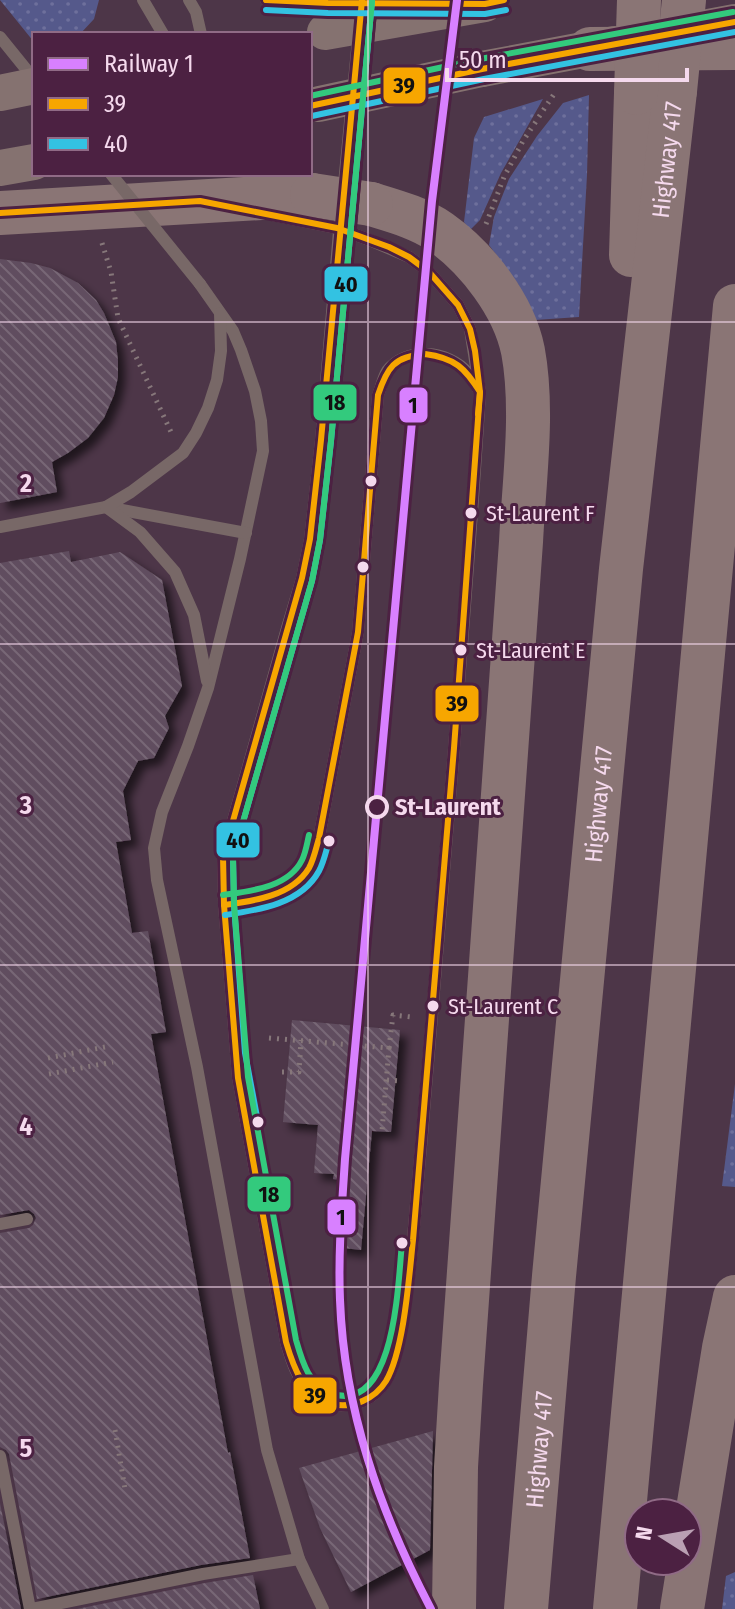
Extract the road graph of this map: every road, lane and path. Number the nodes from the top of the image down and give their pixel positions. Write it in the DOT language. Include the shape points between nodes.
graph roads {
  1 [pos="143,0"];
  2 [pos="189,0"];
  3 [pos="266,0"];
  4 [pos="362,0"];
  5 [pos="639,0"];
  6 [pos="684,0"];
  7 [pos="494,2"];
  8 [pos="735,22"];
  9 [pos="321,23"];
  10 [pos="162,32"];
  11 [pos="201,32"];
  12 [pos="0,37"];
  13 [pos="735,48"];
  14 [pos="590,49"];
  15 [pos="32,77"];
  16 [pos="32,86"];
  17 [pos="556,91"];
  18 [pos="656,92"];
  19 [pos="0,93"];
  20 [pos="314,105"];
  21 [pos="32,162"];
  22 [pos="0,168"];
  23 [pos="113,176"];
  24 [pos="0,213"];
  25 [pos="369,222"];
  26 [pos="96,236"];
  27 [pos="464,253"];
  28 [pos="735,306"];
  29 [pos="220,313"];
  30 [pos="480,392"];
  31 [pos="173,436"];
  32 [pos="106,507"];
  33 [pos="0,527"];
  34 [pos="246,533"];
  35 [pos="208,688"];
  36 [pos="224,905"];
  37 [pos="416,1017"];
  38 [pos="269,1038"];
  39 [pos="301,1040"];
  40 [pos="110,1046"];
  41 [pos="389,1048"];
  42 [pos="48,1058"];
  43 [pos="113,1062"];
  44 [pos="282,1072"];
  45 [pos="49,1074"];
  46 [pos="387,1080"];
  47 [pos="401,1081"];
  48 [pos="382,1131"];
  49 [pos="27,1219"];
  50 [pos="0,1224"];
  51 [pos="735,1297"];
  52 [pos="115,1430"];
  53 [pos="0,1456"];
  54 [pos="125,1489"];
  55 [pos="299,1559"];
  56 [pos="31,1609"];
  57 [pos="323,1609"];
  58 [pos="454,1609"];
  59 [pos="526,1609"];
  60 [pos="615,1609"];
  61 [pos="682,1609"];
  1 -- 10 [label="lane"];
  2 -- 11 [label="lane"];
  3 -- 9 [label="lane"];
  4 -- 36 [label="lane" via="310,539 223,856"];
  5 -- 18 [label="highway, bridge"];
  6 -- 18 [label="highway, Highway 417, bridge"];
  7 -- 9 [label="main road, bridge"];
  8 -- 14 [label="main road"];
  12 -- 15 [label="lane"];
  13 -- 14 [label="highway"];
  14 -- 20 [label="main road, bridge"];
  16 -- 19 [label="main road"];
  17 -- 27 [label="path" via="510,165 480,235"];
  18 -- 59 [label="highway, Highway 417" via="621,569"];
  21 -- 22 [label="main road"];
  23 -- 29 [label="lane, bridge"];
  24 -- 25 [label="highway, bridge" via="200,201 312,209"];
  25 -- 27 [label="highway" via="404,214 439,231"];
  25 -- 30 [label="lane" via="429,272 458,305 470,329"];
  26 -- 31 [label="path" via="111,272 118,318"];
  27 -- 58 [label="highway" via="492,284 513,321 522,348 528,412 461,1384"];
  28 -- 60 [label="highway"];
  29 -- 32 [label="lane" via="217,380 196,433 183,453"];
  29 -- 34 [label="lane" via="241,350 261,421 263,451"];
  30 -- 36 [label="lane" via="467,372 436,355 401,358 386,372 378,395 358,632 319,838 308,868 292,885 275,895"];
  30 -- 36 [label="lane" via="408,1281 393,1364 383,1386 352,1405 318,1399 304,1386 286,1342 238,1078"];
  32 -- 33 [label="lane"];
  32 -- 34 [label="lane"];
  32 -- 35 [label="lane" via="140,532 175,572 194,615"];
  34 -- 35 [label="lane"];
  35 -- 55 [label="lane" via="162,812 154,848 157,880 267,1450"];
  37 -- 41 [label="path" via="393,1015"];
  38 -- 39 [label="path"];
  39 -- 41 [label="path"];
  39 -- 44 [label="path" via="299,1072"];
  40 -- 42 [label="path"];
  41 -- 46 [label="path"];
  43 -- 45 [label="path"];
  46 -- 47 [label="path"];
  46 -- 48 [label="path"];
  49 -- 50 [label="lane"];
  51 -- 61 [label="highway"];
  52 -- 54 [label="path"];
  53 -- 56 [label="lane"];
  55 -- 56 [label="lane"];
  55 -- 57 [label="lane"];
}
